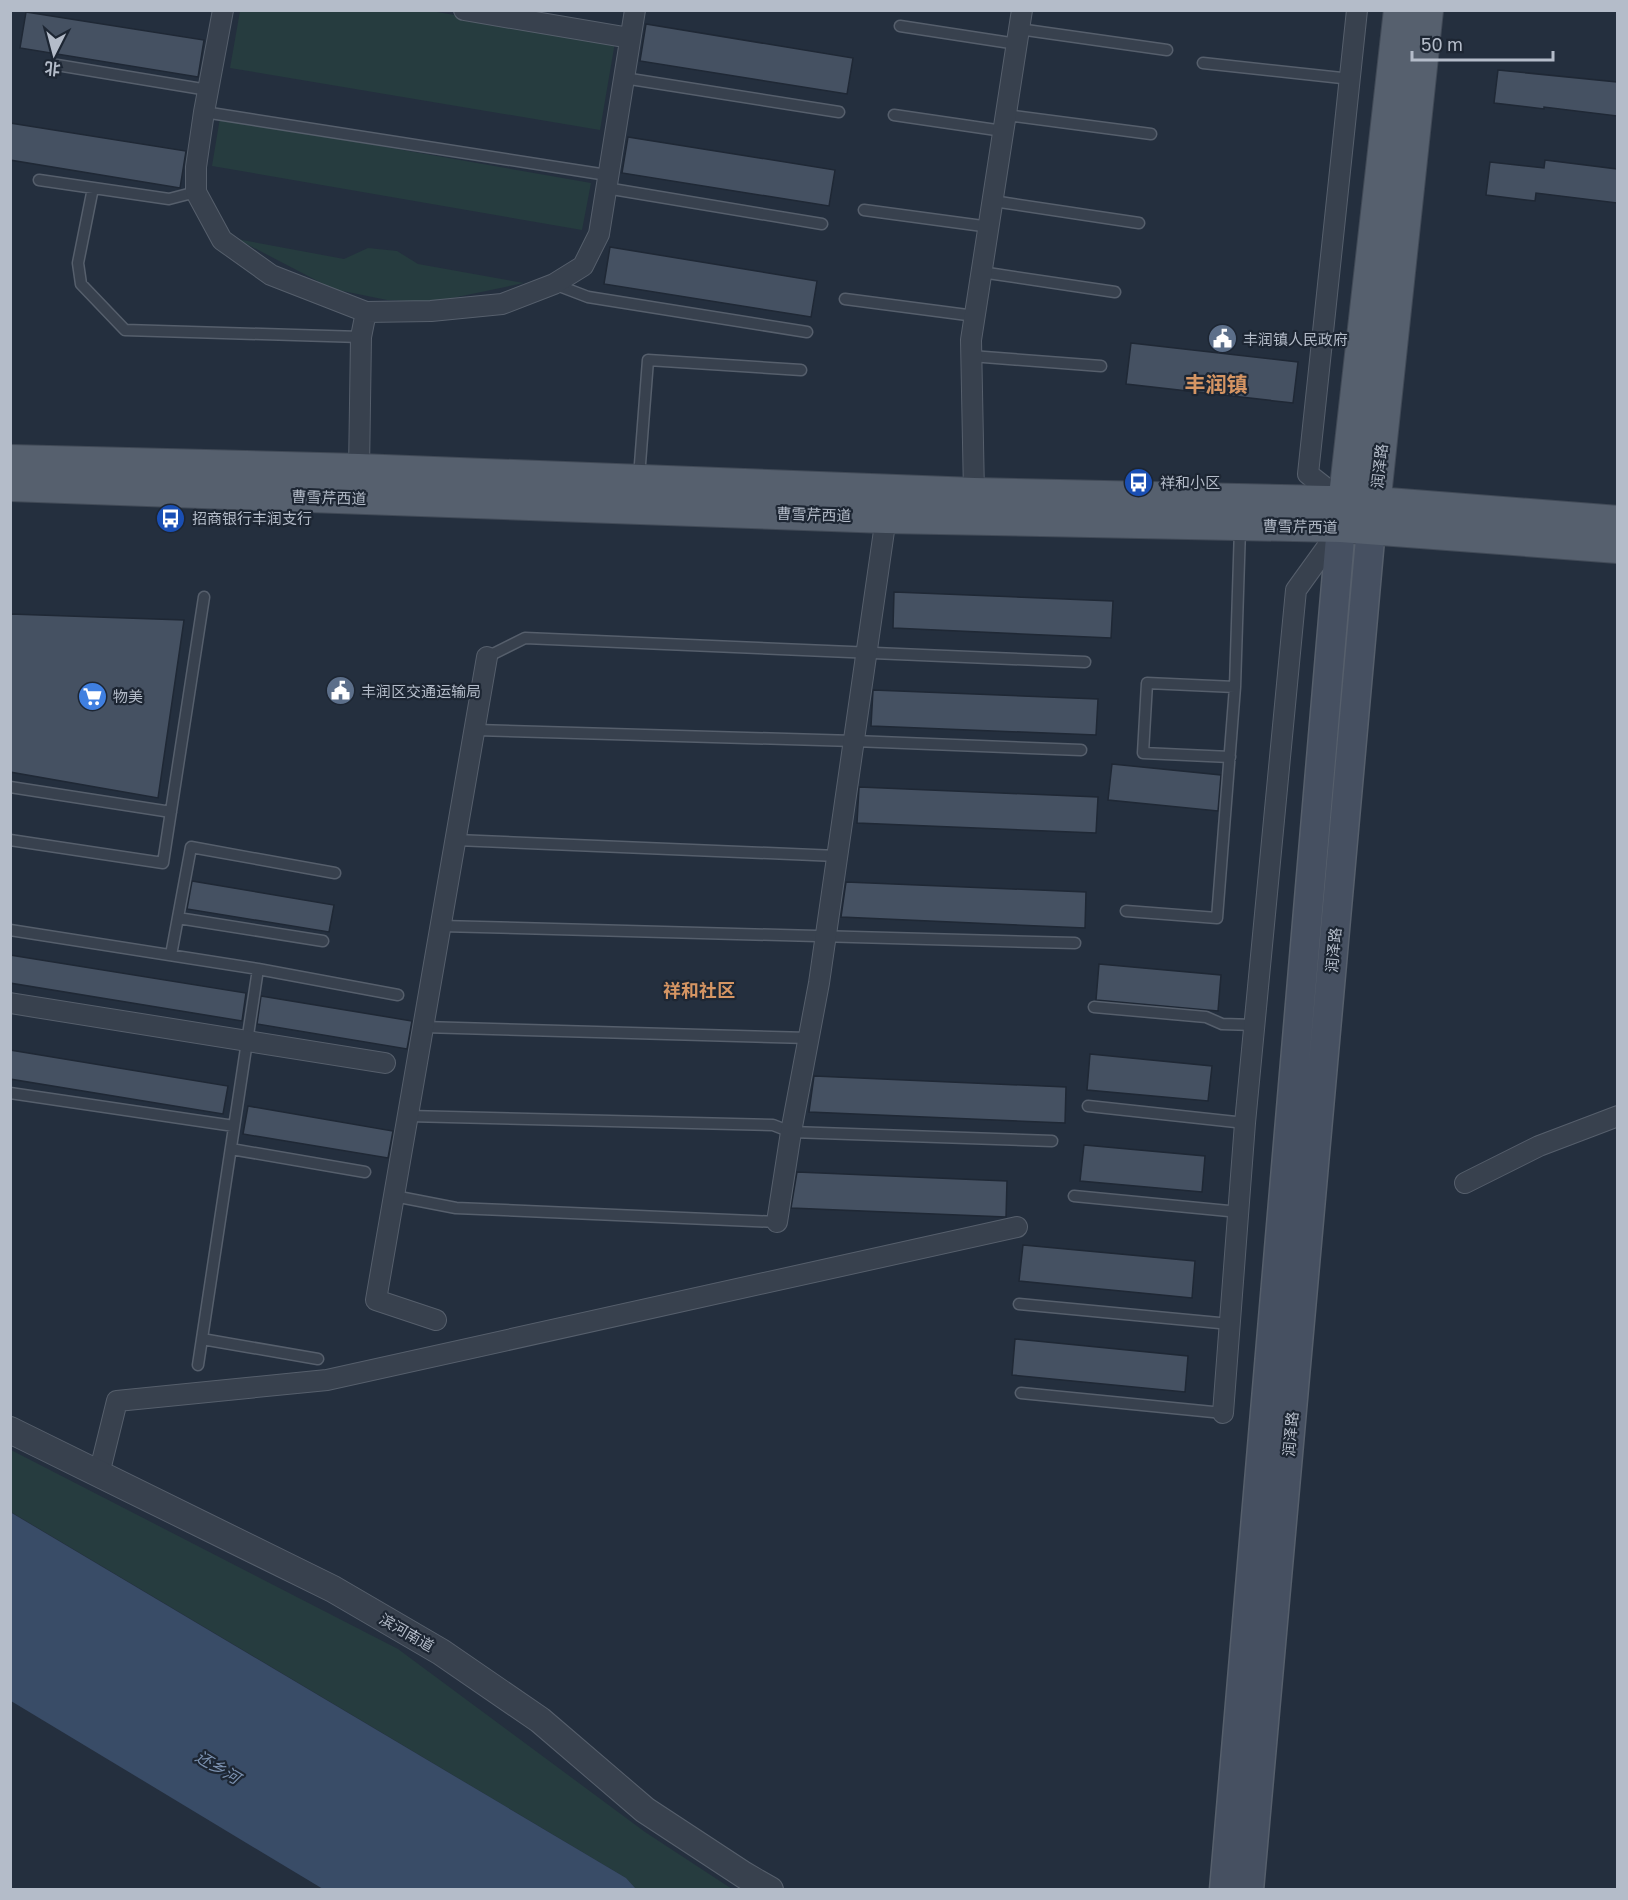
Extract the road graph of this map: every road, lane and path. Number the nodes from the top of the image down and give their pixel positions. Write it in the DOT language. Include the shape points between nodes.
graph roads {
  1 [pos="224,10"];
  2 [pos="464,10"];
  3 [pos="635,10"];
  4 [pos="1357,10"];
  5 [pos="1400,10"];
  6 [pos="1426,10"];
  7 [pos="900,26"];
  8 [pos="1019,28"];
  9 [pos="630,38"];
  10 [pos="1167,50"];
  11 [pos="1203,63"];
  12 [pos="57,65"];
  13 [pos="624,78"];
  14 [pos="1351,79"];
  15 [pos="208,90"];
  16 [pos="204,112"];
  17 [pos="839,112"];
  18 [pos="894,115"];
  19 [pos="1005,123"];
  20 [pos="1151,134"];
  21 [pos="39,180"];
  22 [pos="607,181"];
  23 [pos="93,188"];
  24 [pos="196,192"];
  25 [pos="993,201"];
  26 [pos="864,210"];
  27 [pos="1139,223"];
  28 [pos="822,224"];
  29 [pos="990,227"];
  30 [pos="981,272"];
  31 [pos="554,284"];
  32 [pos="1115,292"];
  33 [pos="845,299"];
  34 [pos="366,312"];
  35 [pos="975,316"];
  36 [pos="807,332"];
  37 [pos="361,338"];
  38 [pos="971,356"];
  39 [pos="1101,366"];
  40 [pos="801,370"];
  41 [pos="10,461"];
  42 [pos="359,470"];
  43 [pos="639,481"];
  44 [pos="10,485"];
  45 [pos="975,494"];
  46 [pos="1358,515"];
  47 [pos="886,517"];
  48 [pos="1617,522"];
  49 [pos="1240,525"];
  50 [pos="1617,547"];
  51 [pos="204,597"];
  52 [pos="867,653"];
  53 [pos="487,657"];
  54 [pos="1085,662"];
  55 [pos="1235,687"];
  56 [pos="476,730"];
  57 [pos="854,741"];
  58 [pos="1080,750"];
  59 [pos="1230,757"];
  60 [pos="10,787"];
  61 [pos="171,812"];
  62 [pos="10,840"];
  63 [pos="456,840"];
  64 [pos="837,856"];
  65 [pos="335,873"];
  66 [pos="1126,911"];
  67 [pos="178,918"];
  68 [pos="441,926"];
  69 [pos="10,930"];
  70 [pos="826,937"];
  71 [pos="323,941"];
  72 [pos="1075,943"];
  73 [pos="171,955"];
  74 [pos="258,969"];
  75 [pos="398,995"];
  76 [pos="10,1003"];
  77 [pos="1094,1007"];
  78 [pos="1255,1025"];
  79 [pos="423,1027"];
  80 [pos="809,1038"];
  81 [pos="247,1041"];
  82 [pos="385,1063"];
  83 [pos="10,1093"];
  84 [pos="1088,1106"];
  85 [pos="408,1116"];
  86 [pos="1617,1116"];
  87 [pos="1245,1123"];
  88 [pos="234,1126"];
  89 [pos="791,1132"];
  90 [pos="1052,1141"];
  91 [pos="231,1149"];
  92 [pos="365,1172"];
  93 [pos="1465,1183"];
  94 [pos="394,1196"];
  95 [pos="1074,1196"];
  96 [pos="1239,1212"];
  97 [pos="777,1222"];
  98 [pos="1017,1227"];
  99 [pos="1019,1304"];
  100 [pos="436,1320"];
  101 [pos="1230,1324"];
  102 [pos="201,1339"];
  103 [pos="318,1359"];
  104 [pos="198,1365"];
  105 [pos="1021,1394"];
  106 [pos="1223,1413"];
  107 [pos="10,1430"];
  108 [pos="99,1474"];
  109 [pos="770,1890"];
  110 [pos="1224,1890"];
  111 [pos="1249,1890"];
  1 -- 15 [label="street"];
  2 -- 9 [label="street"];
  3 -- 9 [label="street"];
  4 -- 14 [label="street"];
  5 -- 46 [label="main road, 润泽路"];
  6 -- 46 [label="main road, 润泽路"];
  7 -- 8 [label="lane"];
  8 -- 10 [label="lane"];
  8 -- 19 [label="street"];
  9 -- 13 [label="street"];
  11 -- 14 [label="lane"];
  12 -- 15 [label="lane"];
  13 -- 17 [label="lane"];
  13 -- 22 [label="street"];
  14 -- 46 [label="street" via="1308,474"];
  15 -- 16 [label="street"];
  16 -- 22 [label="lane"];
  16 -- 24 [label="street"];
  18 -- 19 [label="lane"];
  19 -- 20 [label="lane"];
  19 -- 25 [label="street"];
  21 -- 23 [label="lane"];
  22 -- 28 [label="lane"];
  22 -- 31 [label="street" via="598,234 583,266"];
  23 -- 24 [label="lane" via="169,199"];
  23 -- 37 [label="lane" via="78,263 81,284 125,330"];
  24 -- 34 [label="street" via="222,240 271,275"];
  25 -- 27 [label="lane"];
  25 -- 29 [label="street"];
  26 -- 29 [label="lane"];
  29 -- 30 [label="street"];
  30 -- 32 [label="lane"];
  30 -- 35 [label="street"];
  31 -- 34 [label="street" via="502,304"];
  31 -- 36 [label="lane" via="588,297"];
  33 -- 35 [label="lane"];
  34 -- 37 [label="street"];
  35 -- 38 [label="street"];
  37 -- 42 [label="street"];
  38 -- 39 [label="lane"];
  38 -- 45 [label="street"];
  40 -- 43 [label="lane" via="648,360"];
  41 -- 42 [label="main road, 曹雪芹西道"];
  42 -- 43 [label="main road, 曹雪芹西道"];
  43 -- 45 [label="main road, 曹雪芹西道"];
  44 -- 47 [label="main road, 曹雪芹西道"];
  45 -- 46 [label="main road, 曹雪芹西道"];
  46 -- 48 [label="main road, 曹雪芹西道"];
  46 -- 49 [label="main road, 曹雪芹西道"];
  46 -- 50 [label="main road, 曹雪芹西道"];
  46 -- 78 [label="street" via="1296,590"];
  46 -- 110 [label="main road, 润泽路"];
  46 -- 111 [label="main road, 润泽路"];
  47 -- 49 [label="main road, 曹雪芹西道"];
  47 -- 52 [label="street"];
  49 -- 55 [label="lane"];
  51 -- 61 [label="lane"];
  52 -- 53 [label="lane" via="525,638"];
  52 -- 54 [label="lane"];
  52 -- 57 [label="street"];
  53 -- 56 [label="street"];
  55 -- 59 [label="lane"];
  55 -- 59 [label="lane" via="1147,683 1143,753"];
  56 -- 57 [label="lane"];
  56 -- 63 [label="street"];
  57 -- 58 [label="lane"];
  57 -- 64 [label="street"];
  59 -- 66 [label="lane" via="1217,918"];
  60 -- 61 [label="lane"];
  61 -- 62 [label="lane" via="163,863"];
  63 -- 64 [label="lane"];
  63 -- 68 [label="street"];
  64 -- 70 [label="street"];
  65 -- 67 [label="lane" via="191,847"];
  67 -- 71 [label="lane"];
  67 -- 73 [label="lane"];
  68 -- 70 [label="lane"];
  68 -- 79 [label="street"];
  69 -- 73 [label="lane"];
  70 -- 72 [label="lane"];
  70 -- 80 [label="street"];
  73 -- 74 [label="lane"];
  74 -- 75 [label="lane"];
  74 -- 81 [label="lane"];
  76 -- 81 [label="street"];
  77 -- 78 [label="lane"];
  78 -- 87 [label="street"];
  79 -- 80 [label="lane"];
  79 -- 85 [label="street"];
  80 -- 89 [label="street"];
  81 -- 82 [label="street"];
  81 -- 88 [label="lane"];
  83 -- 88 [label="lane"];
  84 -- 87 [label="lane"];
  85 -- 89 [label="lane" via="773,1125"];
  85 -- 94 [label="street"];
  86 -- 93 [label="street" via="1539,1146"];
  87 -- 96 [label="street"];
  88 -- 91 [label="lane"];
  89 -- 90 [label="lane"];
  89 -- 97 [label="street"];
  91 -- 92 [label="lane"];
  91 -- 102 [label="lane"];
  94 -- 97 [label="lane" via="456,1208"];
  94 -- 100 [label="street" via="376,1300"];
  95 -- 96 [label="lane"];
  96 -- 101 [label="street"];
  98 -- 108 [label="street" via="327,1380 117,1401"];
  99 -- 101 [label="lane"];
  101 -- 106 [label="street"];
  102 -- 103 [label="lane"];
  102 -- 104 [label="lane"];
  105 -- 106 [label="lane"];
  107 -- 108 [label="street, 滨河南道"];
  108 -- 109 [label="street, 滨河南道" via="333,1589 441,1652 540,1720 645,1810"];
}
